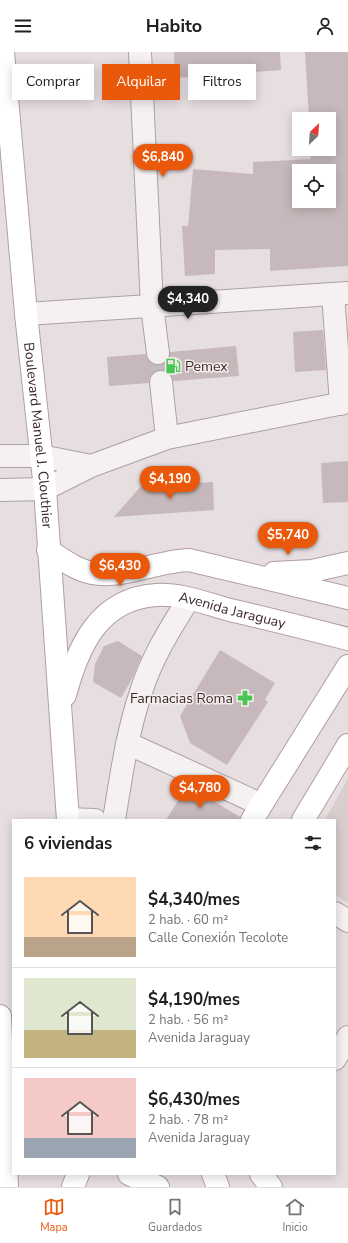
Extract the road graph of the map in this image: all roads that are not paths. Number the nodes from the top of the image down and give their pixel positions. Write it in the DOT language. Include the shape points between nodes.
graph roads {
  1 [pos="3,52"];
  2 [pos="140,52"];
  3 [pos="340,294"];
  4 [pos="152,306"];
  5 [pos="26,314"];
  6 [pos="158,353"];
  7 [pos="161,382"];
  8 [pos="345,403"];
  9 [pos="167,438"];
  10 [pos="0,456"];
  11 [pos="41,456"];
  12 [pos="91,466"];
  13 [pos="45,489"];
  14 [pos="0,490"];
  15 [pos="48,550"];
  16 [pos="348,563"];
  17 [pos="230,569"];
  18 [pos="134,570"];
  19 [pos="348,598"];
  20 [pos="140,599"];
  21 [pos="188,600"];
  22 [pos="348,638"];
  23 [pos="348,666"];
  24 [pos="61,710"];
  25 [pos="127,743"];
  26 [pos="348,745"];
  27 [pos="256,812"];
  28 [pos="68,819"];
  29 [pos="114,819"];
  30 [pos="304,819"];
  31 [pos="336,914"];
  32 [pos="348,920"];
  33 [pos="0,1016"];
  34 [pos="348,1037"];
  35 [pos="336,1057"];
  36 [pos="78,1175"];
  37 [pos="131,1175"];
  38 [pos="213,1175"];
  39 [pos="7,1187"];
  40 [pos="73,1187"];
  41 [pos="158,1187"];
  42 [pos="218,1187"];
  1 -- 5 [label="main road, Boulevard Manuel J. Clouthier"];
  2 -- 4 [label="street"];
  3 -- 4 [label="street"];
  3 -- 8 [label="street"];
  4 -- 5 [label="street"];
  4 -- 6 [label="street"];
  5 -- 11 [label="main road, Boulevard Manuel J. Clouthier"];
  7 -- 9 [label="street"];
  8 -- 9 [label="street"];
  9 -- 12 [label="street"];
  10 -- 11 [label="street"];
  11 -- 12 [label="street"];
  11 -- 13 [label="main road, Boulevard Manuel J. Clouthier"];
  12 -- 13 [label="street"];
  13 -- 14 [label="street"];
  13 -- 15 [label="main road, Boulevard Manuel J. Clouthier"];
  15 -- 18 [label="main road" via="73,566 90,573 108,575"];
  15 -- 24 [label="main road, Boulevard Manuel J. Clouthier"];
  16 -- 17 [label="main road" via="334,568 288,573"];
  17 -- 18 [label="main road" via="189,560 171,560"];
  17 -- 19 [label="main road"];
  18 -- 20 [label="main road"];
  20 -- 21 [label="main road, Avenida Jaraguay" via="156,595"];
  20 -- 24 [label="main road, Avenida Jaraguay" via="128,601 110,612 91,630 72,668"];
  21 -- 22 [label="main road, Avenida Jaraguay"];
  21 -- 25 [label="street" via="159,648 141,691"];
  23 -- 27 [label="main road"];
  24 -- 28 [label="main road, Boulevard Manuel J. Clouthier"];
  25 -- 27 [label="street"];
  25 -- 29 [label="street"];
  26 -- 30 [label="main road"];
  31 -- 32 [label="street"];
  33 -- 39 [label="main road"];
  34 -- 35 [label="street"];
  36 -- 40 [label="main road"];
  37 -- 41 [label="main road"];
  38 -- 42 [label="main road"];
}
